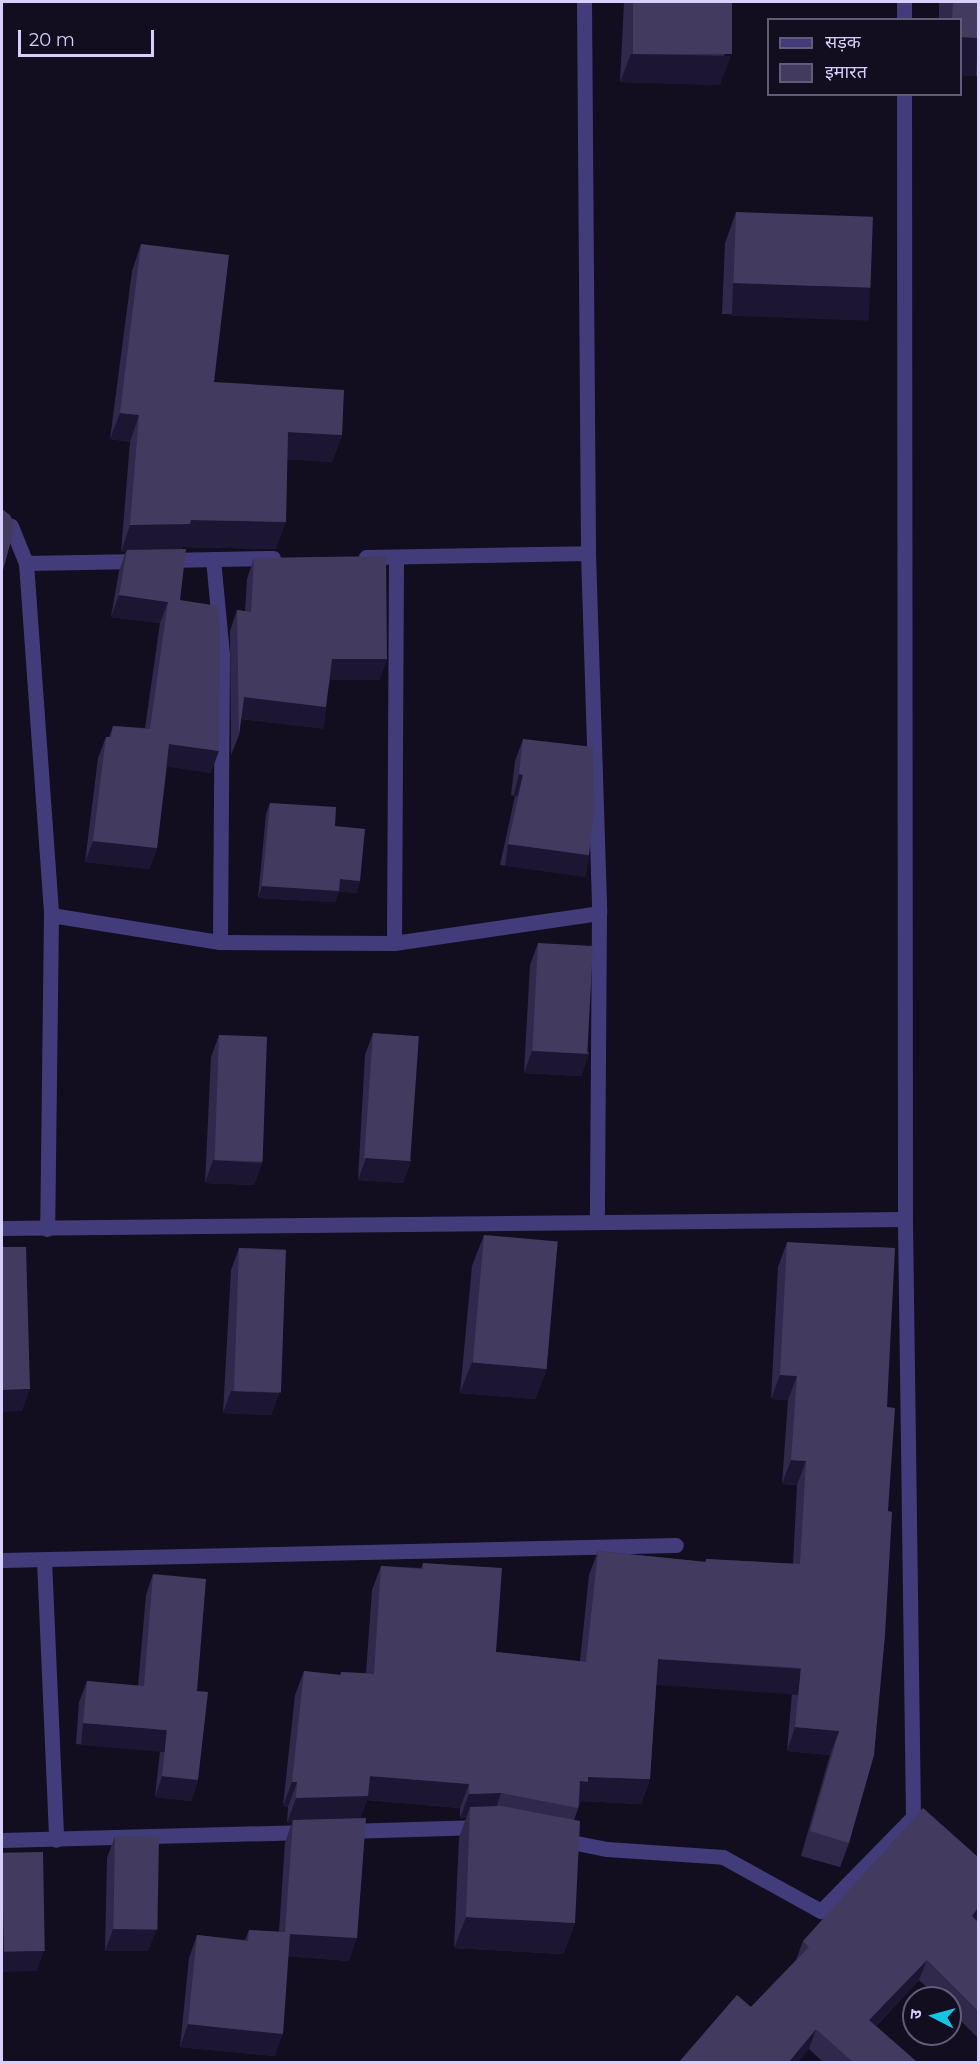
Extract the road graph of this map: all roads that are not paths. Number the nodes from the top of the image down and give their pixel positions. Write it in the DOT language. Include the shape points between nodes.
graph roads {
  1 [pos="584,2"];
  2 [pos="904,2"];
  3 [pos="904,18"];
  4 [pos="904,96"];
  5 [pos="2,523"];
  6 [pos="588,553"];
  7 [pos="396,556"];
  8 [pos="351,557"];
  9 [pos="293,558"];
  10 [pos="213,559"];
  11 [pos="26,563"];
  12 [pos="599,913"];
  13 [pos="51,915"];
  14 [pos="220,942"];
  15 [pos="394,943"];
  16 [pos="905,1219"];
  17 [pos="597,1222"];
  18 [pos="2,1228"];
  19 [pos="48,1228"];
  20 [pos="676,1545"];
  21 [pos="2,1560"];
  22 [pos="44,1560"];
  23 [pos="502,1829"];
  24 [pos="549,1838"];
  25 [pos="2,1840"];
  26 [pos="56,1840"];
  1 -- 6 [label="street"];
  2 -- 3 [label="street"];
  4 -- 16 [label="street"];
  5 -- 11 [label="street" via="11,526"];
  6 -- 7 [label="street"];
  6 -- 12 [label="street"];
  7 -- 8 [label="street"];
  7 -- 15 [label="street"];
  9 -- 10 [label="street"];
  10 -- 11 [label="street"];
  10 -- 14 [label="street" via="222,654"];
  11 -- 13 [label="street"];
  12 -- 15 [label="street"];
  12 -- 17 [label="street"];
  13 -- 14 [label="street"];
  13 -- 19 [label="street"];
  14 -- 15 [label="street"];
  16 -- 17 [label="street"];
  16 -- 24 [label="street" via="913,1817 821,1911 723,1857 607,1849"];
  17 -- 19 [label="street"];
  18 -- 19 [label="street"];
  20 -- 22 [label="street"];
  21 -- 22 [label="street"];
  22 -- 26 [label="street"];
  23 -- 26 [label="street"];
  25 -- 26 [label="street"];
}
